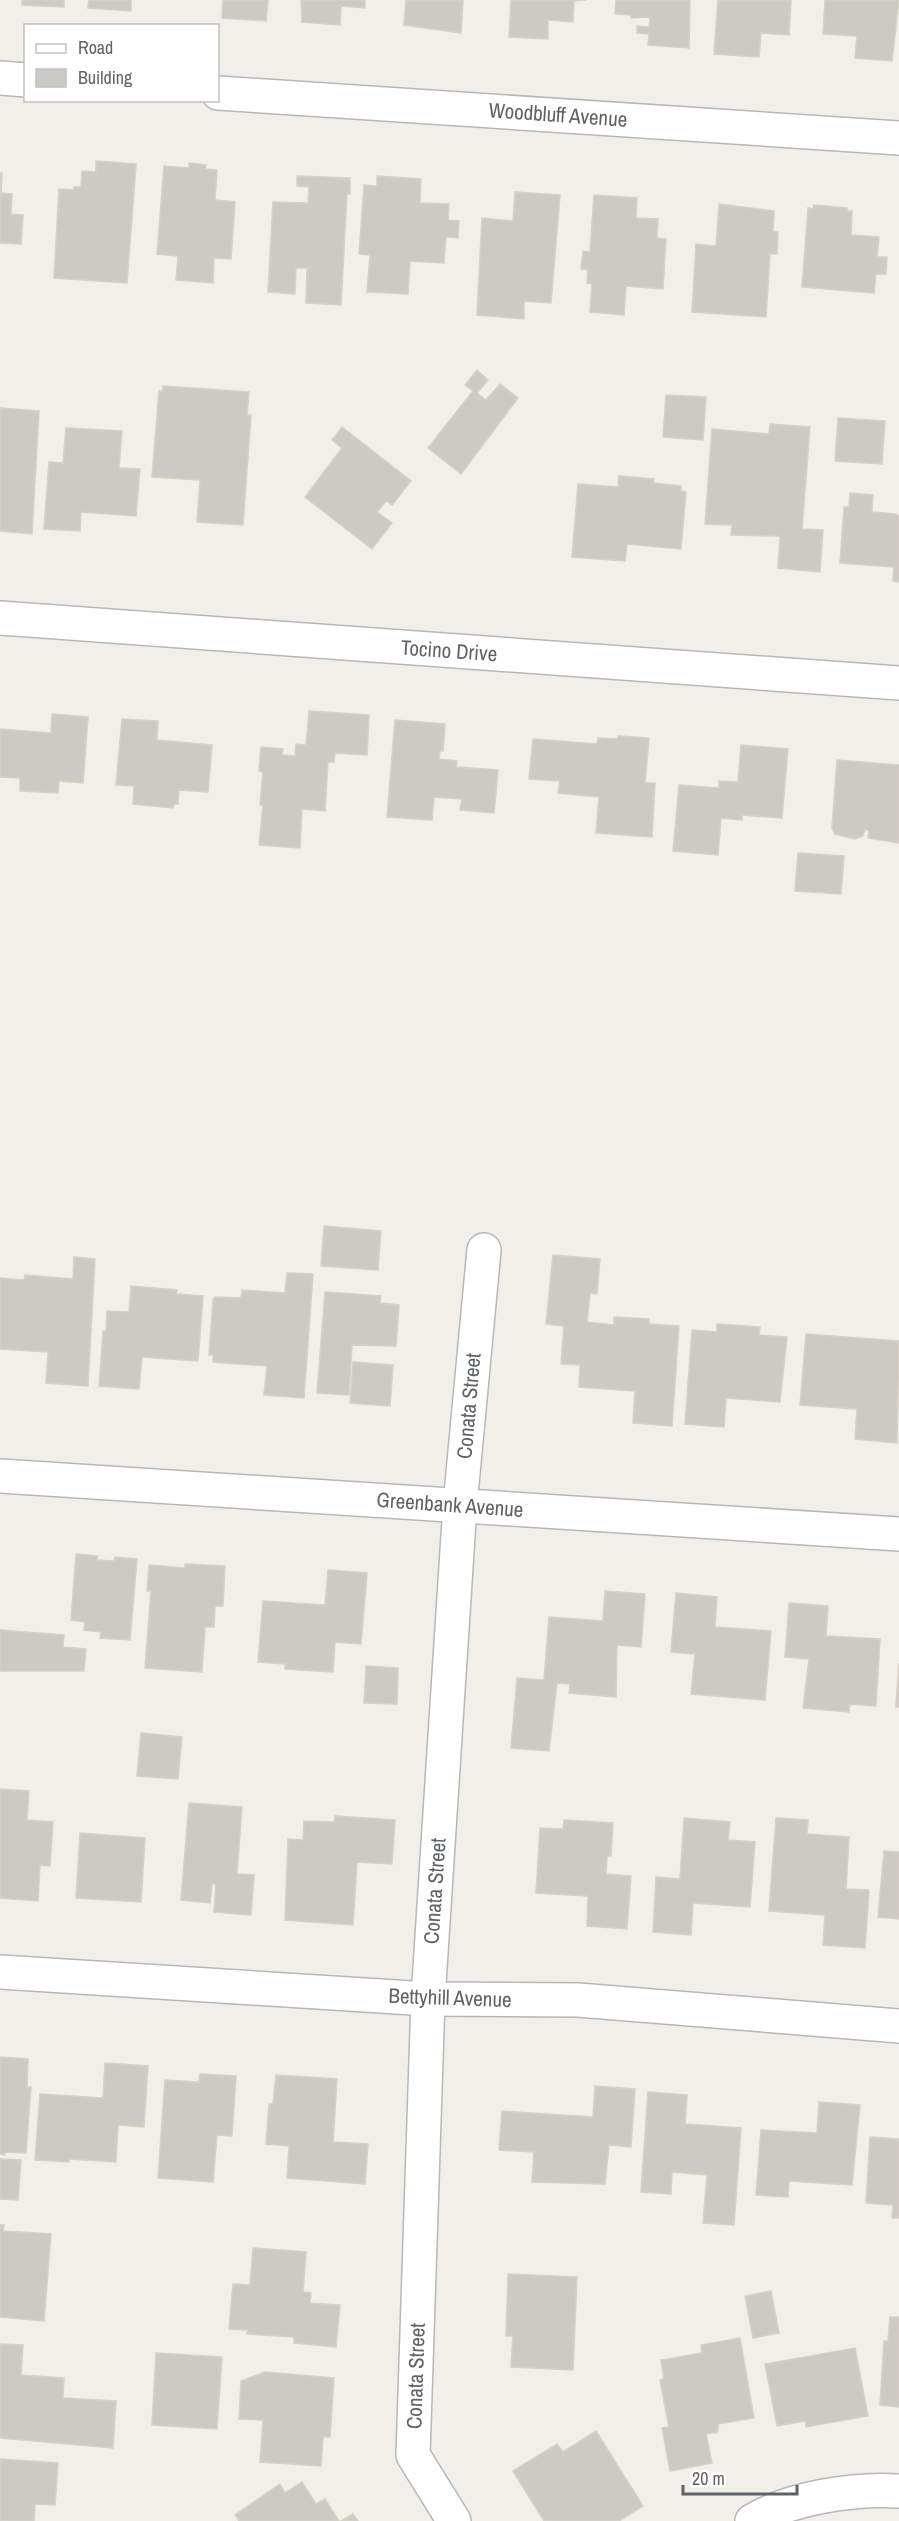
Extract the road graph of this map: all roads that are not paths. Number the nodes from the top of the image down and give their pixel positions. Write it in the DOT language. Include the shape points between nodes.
graph roads {
  1 [pos="0,78"];
  2 [pos="24,80"];
  3 [pos="219,93"];
  4 [pos="899,138"];
  5 [pos="0,618"];
  6 [pos="899,683"];
  7 [pos="484,1250"];
  8 [pos="0,1476"];
  9 [pos="460,1505"];
  10 [pos="899,1534"];
  11 [pos="0,1972"];
  12 [pos="428,1999"];
  13 [pos="899,2026"];
  14 [pos="899,2491"];
  15 [pos="454,2521"];
  16 [pos="752,2521"];
  1 -- 2 [label="street"];
  3 -- 4 [label="street, Woodbluff Avenue"];
  5 -- 6 [label="street, Tocino Drive"];
  7 -- 9 [label="street, Conata Street"];
  8 -- 9 [label="street, Greenbank Avenue"];
  9 -- 10 [label="street, Greenbank Avenue"];
  9 -- 12 [label="street, Conata Street"];
  11 -- 12 [label="street, Bettyhill Avenue"];
  12 -- 13 [label="street, Bettyhill Avenue" via="578,2000"];
  12 -- 15 [label="street, Conata Street" via="413,2456"];
  14 -- 16 [label="street" via="871,2489 774,2507"];
}
